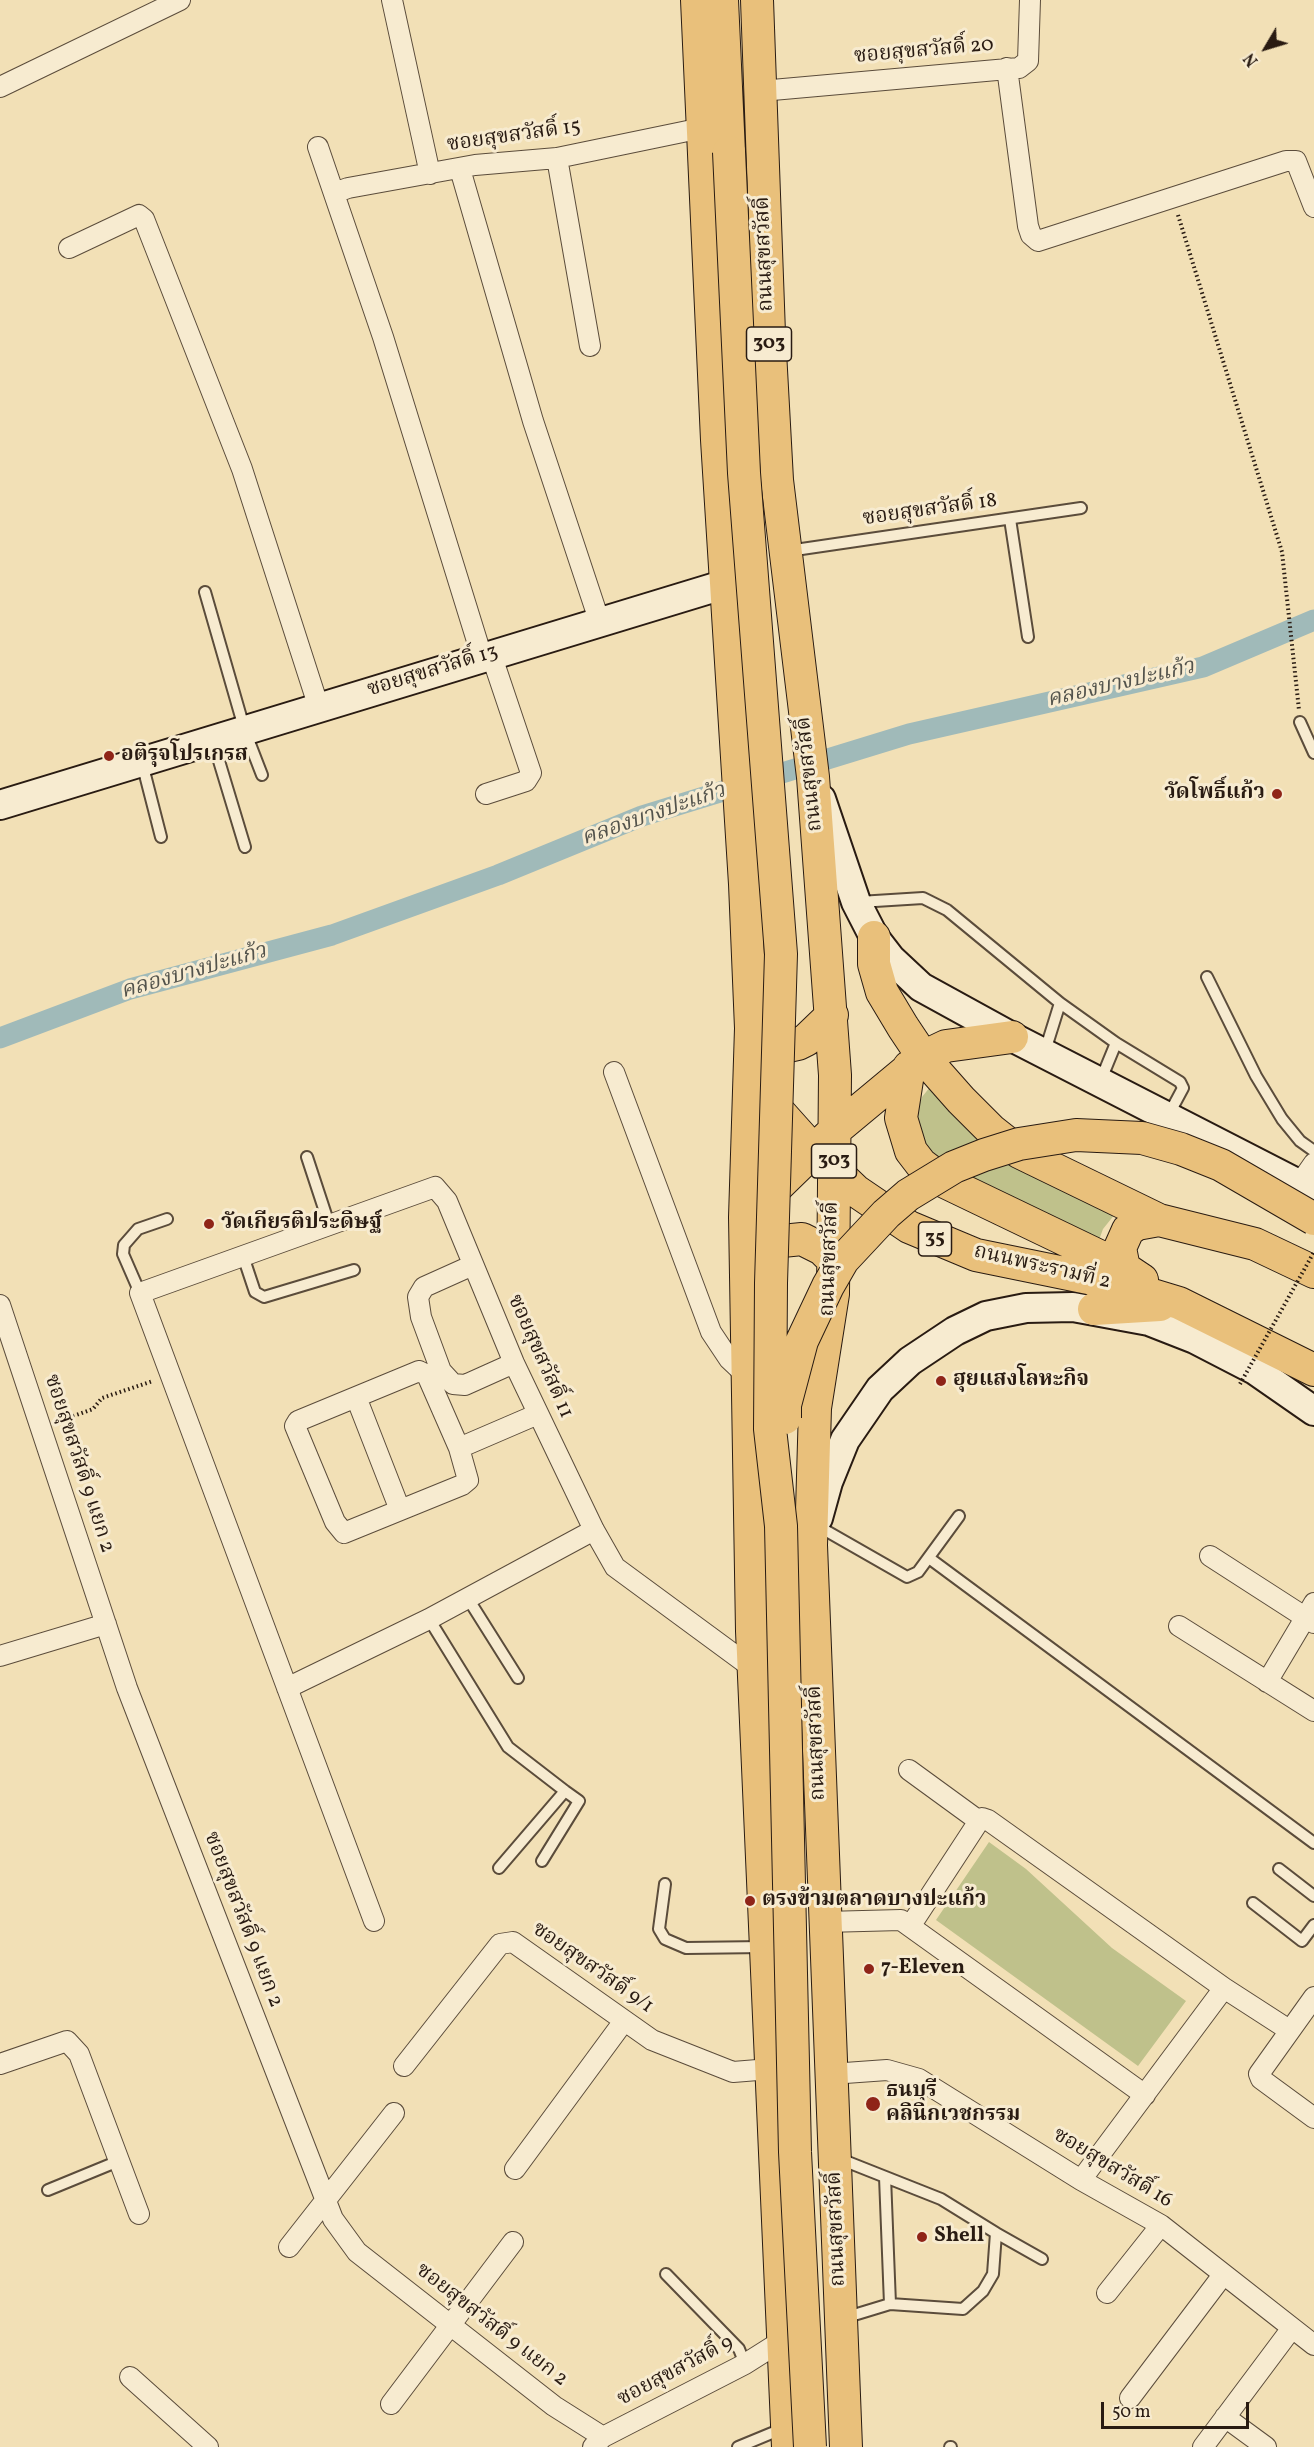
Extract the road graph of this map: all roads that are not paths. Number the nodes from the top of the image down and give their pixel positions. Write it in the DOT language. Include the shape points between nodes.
graph roads {
  1 [pos="180,0"];
  2 [pos="392,0"];
  3 [pos="697,0"];
  4 [pos="722,0"];
  5 [pos="758,0"];
  6 [pos="1030,0"];
  7 [pos="1007,69"];
  8 [pos="0,87"];
  9 [pos="761,91"];
  10 [pos="702,128"];
  11 [pos="318,147"];
  12 [pos="557,158"];
  13 [pos="460,169"];
  14 [pos="430,174"];
  15 [pos="334,193"];
  16 [pos="1314,207"];
  17 [pos="69,248"];
  18 [pos="590,346"];
  19 [pos="1081,508"];
  20 [pos="1010,519"];
  21 [pos="784,551"];
  22 [pos="726,584"];
  23 [pos="206,592"];
  24 [pos="600,623"];
  25 [pos="1028,637"];
  26 [pos="486,656"];
  27 [pos="319,708"];
  28 [pos="1300,722"];
  29 [pos="245,731"];
  30 [pos="213,741"];
  31 [pos="1314,753"];
  32 [pos="142,763"];
  33 [pos="262,775"];
  34 [pos="813,777"];
  35 [pos="486,794"];
  36 [pos="0,805"];
  37 [pos="160,837"];
  38 [pos="245,847"];
  39 [pos="856,902"];
  40 [pos="874,937"];
  41 [pos="1207,977"];
  42 [pos="1060,1003"];
  43 [pos="832,1015"];
  44 [pos="751,1028"];
  45 [pos="1012,1037"];
  46 [pos="1116,1043"];
  47 [pos="1044,1054"];
  48 [pos="916,1062"];
  49 [pos="751,1071"];
  50 [pos="614,1072"];
  51 [pos="1100,1083"];
  52 [pos="1168,1116"];
  53 [pos="827,1150"];
  54 [pos="1314,1151"];
  55 [pos="307,1157"];
  56 [pos="1309,1179"];
  57 [pos="746,1217"];
  58 [pos="167,1219"];
  59 [pos="1314,1219"];
  60 [pos="1159,1220"];
  61 [pos="329,1224"];
  62 [pos="243,1256"];
  63 [pos="834,1261"];
  64 [pos="747,1264"];
  65 [pos="473,1266"];
  66 [pos="1124,1268"];
  67 [pos="354,1270"];
  68 [pos="1314,1272"];
  69 [pos="140,1293"];
  70 [pos="1179,1303"];
  71 [pos="0,1305"];
  72 [pos="1094,1308"];
  73 [pos="514,1363"];
  74 [pos="1314,1370"];
  75 [pos="747,1376"];
  76 [pos="356,1397"];
  77 [pos="1314,1411"];
  78 [pos="538,1414"];
  79 [pos="459,1448"];
  80 [pos="400,1510"];
  81 [pos="959,1516"];
  82 [pos="781,1527"];
  83 [pos="594,1530"];
  84 [pos="814,1535"];
  85 [pos="1210,1556"];
  86 [pos="929,1558"];
  87 [pos="467,1597"];
  88 [pos="1311,1614"];
  89 [pos="429,1619"];
  90 [pos="106,1624"];
  91 [pos="1179,1626"];
  92 [pos="0,1656"];
  93 [pos="755,1670"];
  94 [pos="518,1678"];
  95 [pos="1267,1682"];
  96 [pos="287,1688"];
  97 [pos="1314,1711"];
  98 [pos="909,1770"];
  99 [pos="565,1791"];
  100 [pos="979,1821"];
  101 [pos="1314,1843"];
  102 [pos="542,1861"];
  103 [pos="499,1868"];
  104 [pos="1279,1869"];
  105 [pos="666,1884"];
  106 [pos="1314,1896"];
  107 [pos="1253,1903"];
  108 [pos="374,1921"];
  109 [pos="825,1922"];
  110 [pos="911,1925"];
  111 [pos="1314,1925"];
  112 [pos="764,1947"];
  113 [pos="1224,1988"];
  114 [pos="1314,1997"];
  115 [pos="624,2021"];
  116 [pos="1289,2030"];
  117 [pos="9,2061"];
  118 [pos="404,2066"];
  119 [pos="770,2069"];
  120 [pos="831,2074"];
  121 [pos="1145,2095"];
  122 [pos="394,2113"];
  123 [pos="1314,2118"];
  124 [pos="835,2157"];
  125 [pos="121,2160"];
  126 [pos="515,2169"];
  127 [pos="885,2177"];
  128 [pos="1081,2180"];
  129 [pos="48,2190"];
  130 [pos="326,2202"];
  131 [pos="139,2214"];
  132 [pos="1161,2226"];
  133 [pos="996,2233"];
  134 [pos="513,2242"];
  135 [pos="289,2247"];
  136 [pos="1042,2259"];
  137 [pos="666,2274"];
  138 [pos="1223,2275"];
  139 [pos="1107,2293"];
  140 [pos="890,2304"];
  141 [pos="841,2319"];
  142 [pos="450,2326"];
  143 [pos="1292,2328"];
  144 [pos="783,2340"];
  145 [pos="1314,2345"];
  146 [pos="745,2364"];
  147 [pos="130,2377"];
  148 [pos="1130,2398"];
  149 [pos="391,2404"];
  150 [pos="1225,2418"];
  151 [pos="795,2440"];
  152 [pos="598,2442"];
  153 [pos="208,2447"];
  154 [pos="738,2447"];
  155 [pos="846,2447"];
  156 [pos="1203,2447"];
  157 [pos="1266,2447"];
  1 -- 8 [label="street"];
  2 -- 14 [label="street"];
  3 -- 10 [label="main road"];
  4 -- 82 [label="main road, bridge" via="744,473 781,954 770,1429"];
  5 -- 9 [label="main road, ถนนสุขสวัสดิ์ / 303"];
  6 -- 7 [label="street, ซอยสุขสวัสดิ์ 20" via="1028,61 1024,66"];
  7 -- 9 [label="street, ซอยสุขสวัสดิ์ 20"];
  7 -- 16 [label="street" via="1028,226 1038,241 1286,160 1296,161"];
  9 -- 21 [label="main road, ถนนสุขสวัสดิ์ / 303" via="772,406"];
  10 -- 12 [label="street, ซอยสุขสวัสดิ์ 15"];
  10 -- 22 [label="main road"];
  11 -- 15 [label="street"];
  12 -- 13 [label="street, ซอยสุขสวัสดิ์ 15"];
  12 -- 18 [label="street"];
  13 -- 14 [label="street, ซอยสุขสวัสดิ์ 15"];
  13 -- 24 [label="street" via="533,422"];
  14 -- 15 [label="street, ซอยสุขสวัสดิ์ 15"];
  15 -- 26 [label="street"];
  17 -- 27 [label="street" via="139,215 144,219 242,469"];
  19 -- 20 [label="lane, ซอยสุขสวัสดิ์ 18"];
  20 -- 21 [label="lane, ซอยสุขสวัสดิ์ 18"];
  20 -- 25 [label="lane"];
  21 -- 34 [label="main road, ถนนสุขสวัสดิ์ / 303"];
  22 -- 24 [label="main road, ซอยสุขสวัสดิ์ 13"];
  22 -- 44 [label="main road"];
  23 -- 29 [label="lane"];
  24 -- 26 [label="main road, ซอยสุขสวัสดิ์ 13"];
  26 -- 27 [label="main road, ซอยสุขสวัสดิ์ 13"];
  26 -- 35 [label="street" via="531,773 526,781"];
  27 -- 29 [label="main road, ซอยสุขสวัสดิ์ 13"];
  28 -- 31 [label="lane"];
  29 -- 30 [label="main road, ซอยสุขสวัสดิ์ 13"];
  29 -- 33 [label="lane"];
  30 -- 32 [label="main road, ซอยสุขสวัสดิ์ 13"];
  30 -- 38 [label="lane"];
  32 -- 36 [label="main road, ซอยสุขสวัสดิ์ 13"];
  32 -- 37 [label="lane"];
  34 -- 39 [label="main road"];
  34 -- 43 [label="main road, ถนนสุขสวัสดิ์ / 303"];
  39 -- 40 [label="main road"];
  39 -- 42 [label="lane" via="922,898 947,910"];
  40 -- 45 [label="main road" via="921,987"];
  40 -- 48 [label="main road" via="874,964 882,992"];
  41 -- 54 [label="lane" via="1282,1119"];
  42 -- 46 [label="lane"];
  42 -- 47 [label="lane"];
  43 -- 44 [label="main road" via="806,1040 789,1046 771,1042"];
  43 -- 53 [label="main road, ถนนสุขสวัสดิ์ / 303"];
  44 -- 49 [label="main road"];
  45 -- 47 [label="main road"];
  45 -- 48 [label="main road" via="946,1046"];
  46 -- 51 [label="lane"];
  46 -- 52 [label="lane" via="1180,1082 1183,1088"];
  47 -- 51 [label="main road"];
  48 -- 53 [label="main road"];
  48 -- 60 [label="main road" via="1020,1152"];
  48 -- 66 [label="main road" via="901,1118 911,1151 921,1164 945,1182"];
  49 -- 53 [label="main road, ถนนพระรามที่ 2 / 35" via="762,1093"];
  49 -- 57 [label="main road"];
  50 -- 75 [label="street" via="711,1332 729,1359"];
  51 -- 52 [label="main road"];
  52 -- 56 [label="main road"];
  53 -- 57 [label="main road"];
  53 -- 63 [label="main road, ถนนสุขสวัสดิ์ / 303"];
  53 -- 70 [label="main road, ถนนพระรามที่ 2 / 35" via="879,1209 940,1242 976,1255 1113,1283"];
  55 -- 61 [label="lane"];
  57 -- 64 [label="main road"];
  58 -- 69 [label="lane" via="138,1229 124,1245 123,1254"];
  59 -- 82 [label="main road, bridge" via="1221,1165 1142,1138 1076,1135 1044,1139 954,1167 908,1195 886,1214 843,1260 828,1286 802,1341 785,1405"];
  60 -- 66 [label="main road" via="1128,1230 1120,1248"];
  60 -- 68 [label="main road" via="1255,1244"];
  61 -- 62 [label="street"];
  61 -- 65 [label="street, ซอยสุขสวัสดิ์ 11" via="429,1187 440,1190"];
  62 -- 67 [label="lane" via="255,1292 264,1297"];
  62 -- 69 [label="street"];
  63 -- 64 [label="main road" via="822,1249 802,1239 782,1241"];
  63 -- 84 [label="main road, ถนนสุขสวัสดิ์ / 303" via="833,1294 815,1408"];
  64 -- 75 [label="main road"];
  65 -- 73 [label="street, ซอยสุขสวัสดิ์ 11"];
  65 -- 73 [label="street" via="424,1287 418,1297 421,1317 441,1371 453,1384 465,1385"];
  66 -- 70 [label="main road"];
  69 -- 96 [label="street"];
  70 -- 72 [label="main road"];
  70 -- 74 [label="main road, ถนนพระรามที่ 2 / 35"];
  71 -- 90 [label="street, ซอยสุขสวัสดิ์ 9 แยก 2"];
  72 -- 77 [label="main road, ถนนพระรามที่ 2" via="1149,1321 1195,1340 1255,1370"];
  72 -- 84 [label="main road, ถนนพระรามที่ 2" via="1050,1306 986,1316 910,1361 880,1389 845,1440 828,1482"];
  73 -- 78 [label="street, ซอยสุขสวัสดิ์ 11"];
  75 -- 93 [label="main road"];
  76 -- 79 [label="street" via="420,1371 427,1375"];
  76 -- 80 [label="street"];
  76 -- 80 [label="street" via="298,1421 295,1426 335,1522 344,1533"];
  78 -- 79 [label="street"];
  78 -- 83 [label="street, ซอยสุขสวัสดิ์ 11"];
  79 -- 80 [label="street" via="468,1480"];
  81 -- 86 [label="lane"];
  82 -- 151 [label="main road, bridge" via="795,2152"];
  83 -- 87 [label="street"];
  83 -- 93 [label="street, ซอยสุขสวัสดิ์ 11" via="615,1567"];
  84 -- 86 [label="lane" via="907,1577 918,1572"];
  84 -- 109 [label="main road, ถนนสุขสวัสดิ์ / 303"];
  85 -- 88 [label="street"];
  86 -- 101 [label="lane"];
  87 -- 89 [label="street"];
  87 -- 94 [label="lane"];
  88 -- 95 [label="street"];
  89 -- 96 [label="street"];
  89 -- 99 [label="lane" via="508,1747"];
  90 -- 92 [label="street"];
  90 -- 130 [label="street, ซอยสุขสวัสดิ์ 9 แยก 2" via="127,1688"];
  91 -- 95 [label="street"];
  93 -- 112 [label="main road"];
  95 -- 97 [label="street"];
  96 -- 108 [label="street"];
  98 -- 100 [label="street"];
  99 -- 102 [label="lane" via="579,1801"];
  99 -- 103 [label="lane"];
  100 -- 110 [label="street"];
  100 -- 113 [label="street" via="988,1820"];
  104 -- 106 [label="lane"];
  105 -- 112 [label="lane" via="659,1929 665,1939 686,1948"];
  107 -- 111 [label="lane" via="1302,1941"];
  109 -- 110 [label="street" via="902,1920"];
  109 -- 120 [label="main road, ถนนสุขสวัสดิ์"];
  110 -- 121 [label="street"];
  112 -- 119 [label="main road"];
  113 -- 116 [label="street"];
  113 -- 121 [label="street"];
  114 -- 116 [label="street"];
  115 -- 118 [label="street, ซอยสุขสวัสดิ์ 9/1" via="513,1942 506,1942 500,1944"];
  115 -- 119 [label="street, ซอยสุขสวัสดิ์ 9/1" via="652,2040 733,2072"];
  115 -- 126 [label="street"];
  116 -- 123 [label="street" via="1259,2074"];
  117 -- 125 [label="street" via="67,2042 79,2054"];
  119 -- 144 [label="main road"];
  120 -- 124 [label="main road, ถนนสุขสวัสดิ์"];
  120 -- 128 [label="street, ซอยสุขสวัสดิ์ 16" via="887,2070 919,2079"];
  121 -- 128 [label="street"];
  122 -- 130 [label="street"];
  124 -- 127 [label="lane"];
  124 -- 141 [label="main road, ถนนสุขสวัสดิ์"];
  125 -- 129 [label="lane"];
  125 -- 131 [label="street"];
  127 -- 133 [label="lane" via="941,2199"];
  127 -- 140 [label="lane"];
  128 -- 132 [label="street, ซอยสุขสวัสดิ์ 16"];
  130 -- 135 [label="street"];
  130 -- 142 [label="street, ซอยสุขสวัสดิ์ 9 แยก 2" via="333,2219 357,2252"];
  132 -- 138 [label="street, ซอยสุขสวัสดิ์ 16"];
  132 -- 139 [label="street"];
  133 -- 136 [label="lane"];
  133 -- 140 [label="lane" via="993,2274 983,2291 963,2309"];
  134 -- 142 [label="street"];
  137 -- 146 [label="lane" via="739,2349"];
  138 -- 143 [label="street, ซอยสุขสวัสดิ์ 16"];
  138 -- 148 [label="street"];
  140 -- 141 [label="lane"];
  141 -- 155 [label="main road, ถนนสุขสวัสดิ์"];
  142 -- 149 [label="street"];
  142 -- 152 [label="street, ซอยสุขสวัสดิ์ 9 แยก 2"];
  143 -- 145 [label="street, ซอยสุขสวัสดิ์ 16"];
  143 -- 150 [label="street"];
  144 -- 146 [label="street, ซอยสุขสวัสดิ์ 9"];
  144 -- 151 [label="main road"];
  146 -- 152 [label="street, ซอยสุขสวัสดิ์ 9"];
  147 -- 153 [label="street"];
  150 -- 156 [label="street"];
  150 -- 157 [label="street"];
  151 -- 154 [label="lane"];
}
